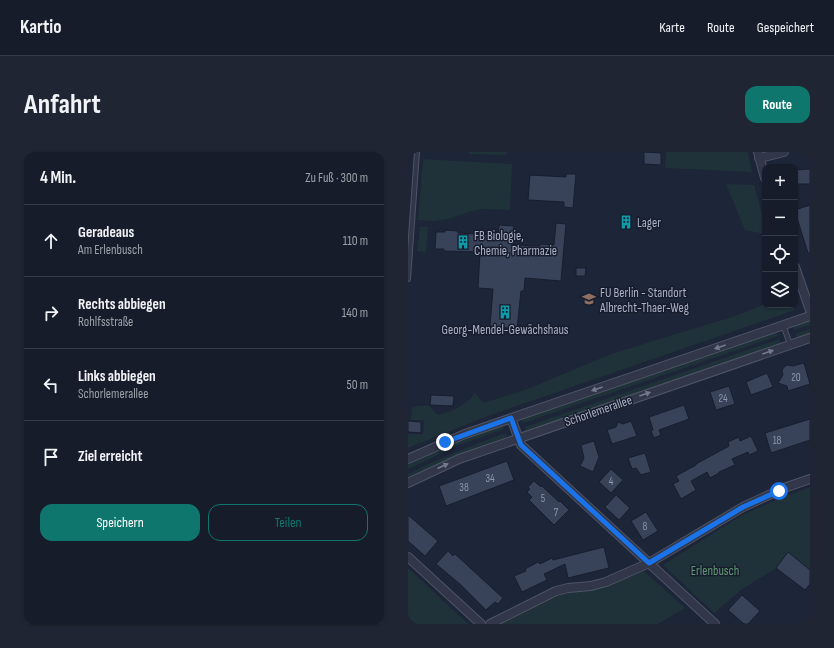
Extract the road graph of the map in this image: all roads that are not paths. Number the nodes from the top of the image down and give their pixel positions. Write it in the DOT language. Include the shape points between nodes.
graph roads {
  1 [pos="417,152"];
  2 [pos="784,152"];
  3 [pos="759,155"];
  4 [pos="762,166"];
  5 [pos="797,272"];
  6 [pos="408,279"];
  7 [pos="810,310"];
  8 [pos="810,316"];
  9 [pos="783,325"];
  10 [pos="810,338"];
  11 [pos="790,345"];
  12 [pos="511,418"];
  13 [pos="518,438"];
  14 [pos="408,459"];
  15 [pos="810,479"];
  16 [pos="408,483"];
  17 [pos="408,557"];
  18 [pos="649,563"];
  19 [pos="481,624"];
  20 [pos="490,624"];
  21 [pos="715,624"];
  1 -- 6 [label="lane"];
  2 -- 3 [label="street"];
  3 -- 4 [label="street"];
  5 -- 7 [label="street"];
  8 -- 9 [label="street, Schorlemerallee"];
  9 -- 11 [label="lane"];
  9 -- 12 [label="street, Schorlemerallee, one-way"];
  10 -- 11 [label="street, Schorlemerallee"];
  13 -- 11 [label="street, Schorlemerallee, one-way"];
  12 -- 13 [label="street"];
  12 -- 14 [label="street, Schorlemerallee" via="465,434"];
  16 -- 13 [label="street, Schorlemerallee, one-way" via="459,459"];
  13 -- 18 [label="street" via="521,445"];
  15 -- 18 [label="street" via="743,507"];
  17 -- 19 [label="street"];
  18 -- 20 [label="street" via="606,582 556,591"];
  18 -- 21 [label="street"];
}
